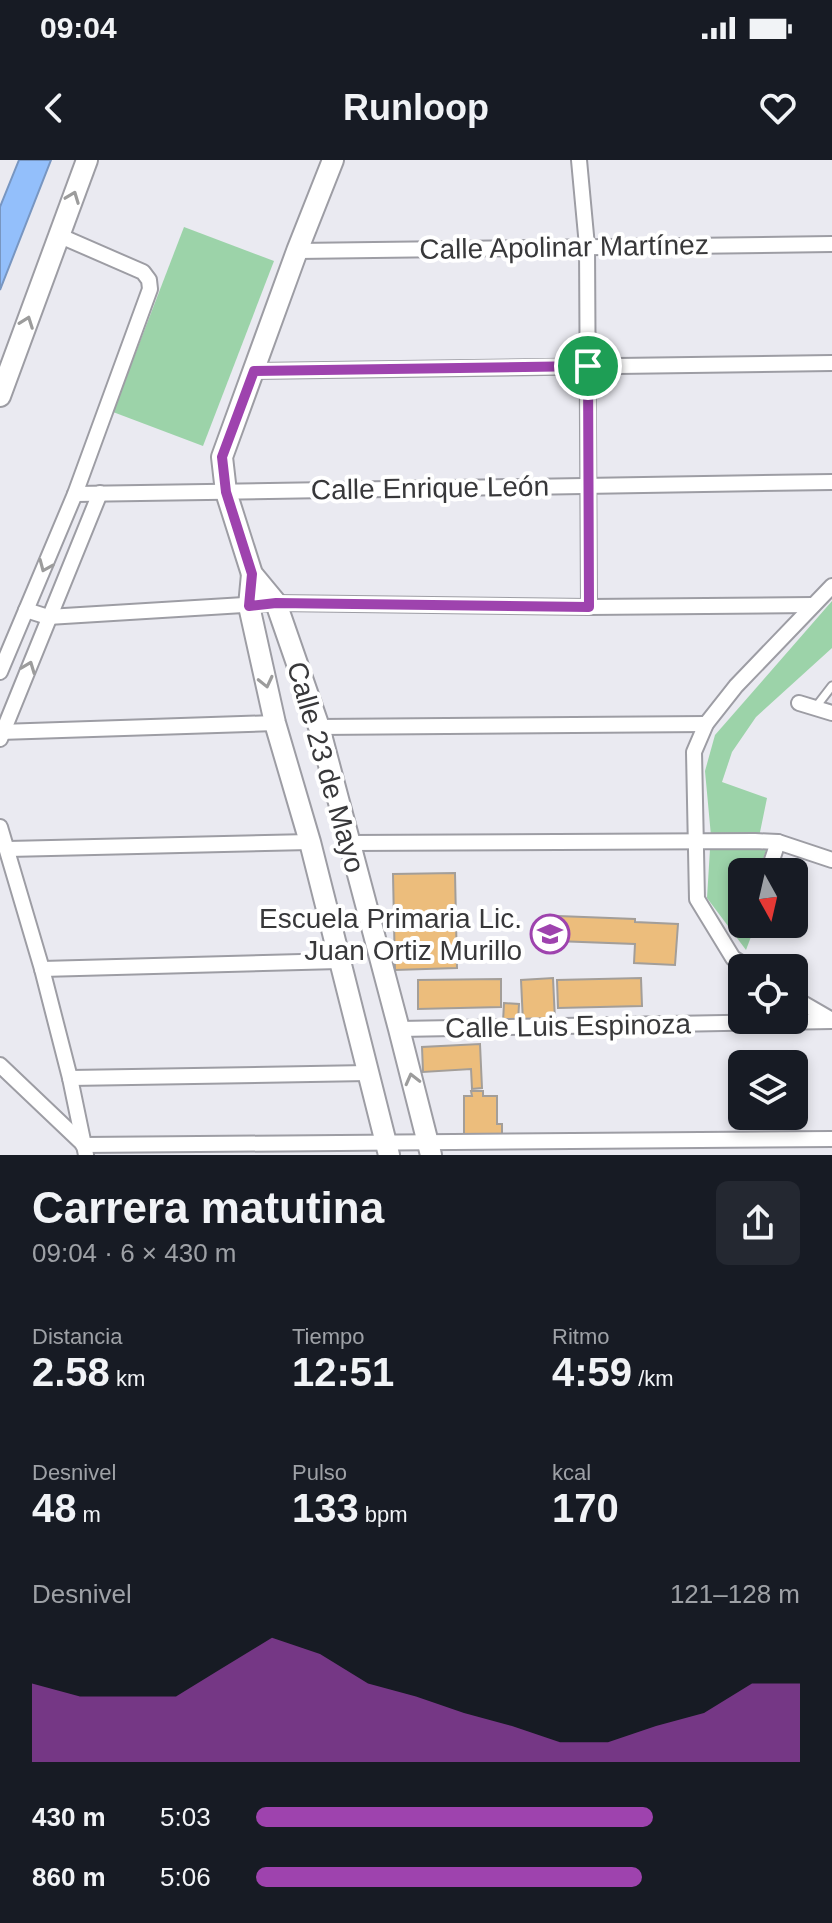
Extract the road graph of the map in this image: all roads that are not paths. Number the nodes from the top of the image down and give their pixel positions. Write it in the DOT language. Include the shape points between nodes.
graph roads {
  1 [pos="87,160"];
  2 [pos="333,160"];
  3 [pos="579,160"];
  4 [pos="58,235"];
  5 [pos="832,244"];
  6 [pos="587,246"];
  7 [pos="297,251"];
  8 [pos="832,363"];
  9 [pos="588,366"];
  10 [pos="254,371"];
  11 [pos="0,396"];
  12 [pos="832,482"];
  13 [pos="589,485"];
  14 [pos="226,492"];
  15 [pos="100,493"];
  16 [pos="75,494"];
  17 [pos="252,574"];
  18 [pos="832,586"];
  19 [pos="276,603"];
  20 [pos="813,605"];
  21 [pos="249,606"];
  22 [pos="589,607"];
  23 [pos="26,610"];
  24 [pos="48,617"];
  25 [pos="0,672"];
  26 [pos="832,686"];
  27 [pos="799,703"];
  28 [pos="815,708"];
  29 [pos="832,713"];
  30 [pos="275,723"];
  31 [pos="706,724"];
  32 [pos="319,727"];
  33 [pos="1,735"];
  34 [pos="0,827"];
  35 [pos="310,842"];
  36 [pos="695,842"];
  37 [pos="778,842"];
  38 [pos="350,843"];
  39 [pos="8,849"];
  40 [pos="773,858"];
  41 [pos="832,860"];
  42 [pos="731,954"];
  43 [pos="339,961"];
  44 [pos="42,969"];
  45 [pos="808,1006"];
  46 [pos="832,1021"];
  47 [pos="399,1029"];
  48 [pos="0,1065"];
  49 [pos="368,1073"];
  50 [pos="70,1078"];
  51 [pos="832,1139"];
  52 [pos="387,1148"];
  53 [pos="429,1148"];
  54 [pos="85,1150"];
  4 -- 1 [label="street, one-way"];
  2 -- 7 [label="street, Calle 23 de Mayo"];
  3 -- 6 [label="street"];
  11 -- 4 [label="street, one-way"];
  4 -- 16 [label="street" via="143,272 150,289"];
  5 -- 6 [label="street, Calle Apolinar Martínez"];
  6 -- 7 [label="street, Calle Apolinar Martínez"];
  6 -- 9 [label="street"];
  7 -- 10 [label="street, Calle 23 de Mayo"];
  8 -- 9 [label="street"];
  9 -- 10 [label="street"];
  9 -- 13 [label="street"];
  10 -- 14 [label="street, Calle 23 de Mayo" via="222,457"];
  12 -- 13 [label="street, Calle Enrique León"];
  13 -- 14 [label="street, Calle Enrique León"];
  13 -- 22 [label="street"];
  14 -- 15 [label="street, Calle Enrique León"];
  14 -- 17 [label="street, Calle 23 de Mayo"];
  15 -- 16 [label="street, Calle Enrique León"];
  15 -- 24 [label="street"];
  16 -- 23 [label="street, one-way"];
  17 -- 19 [label="street, Calle 23 de Mayo"];
  17 -- 21 [label="street, Calle 23 de Mayo"];
  18 -- 20 [label="street"];
  19 -- 21 [label="street"];
  19 -- 22 [label="street"];
  19 -- 32 [label="street, Calle 23 de Mayo"];
  20 -- 22 [label="street"];
  20 -- 31 [label="street"];
  21 -- 24 [label="street"];
  21 -- 30 [label="street, Calle 23 de Mayo, one-way"];
  23 -- 24 [label="street"];
  23 -- 25 [label="street"];
  33 -- 24 [label="street, one-way"];
  26 -- 28 [label="lane"];
  27 -- 28 [label="street"];
  28 -- 29 [label="street"];
  30 -- 33 [label="street"];
  30 -- 35 [label="street, Calle 23 de Mayo"];
  31 -- 32 [label="street"];
  31 -- 36 [label="street" via="694,752"];
  32 -- 38 [label="street, Calle 23 de Mayo"];
  34 -- 39 [label="street"];
  35 -- 39 [label="street"];
  35 -- 43 [label="street, Calle 23 de Mayo"];
  36 -- 37 [label="street"];
  36 -- 38 [label="street"];
  36 -- 42 [label="street" via="697,899"];
  37 -- 40 [label="street"];
  37 -- 41 [label="street"];
  38 -- 47 [label="street, Calle 23 de Mayo"];
  39 -- 44 [label="street"];
  43 -- 44 [label="street"];
  43 -- 49 [label="street, Calle 23 de Mayo"];
  44 -- 50 [label="street"];
  45 -- 46 [label="street"];
  46 -- 47 [label="street, Calle Luis Espinoza"];
  53 -- 47 [label="street, Calle 23 de Mayo, one-way"];
  48 -- 54 [label="street"];
  49 -- 50 [label="street"];
  49 -- 52 [label="street, Calle 23 de Mayo"];
  50 -- 54 [label="street"];
  51 -- 53 [label="street"];
  52 -- 53 [label="street"];
  52 -- 54 [label="street"];
}
